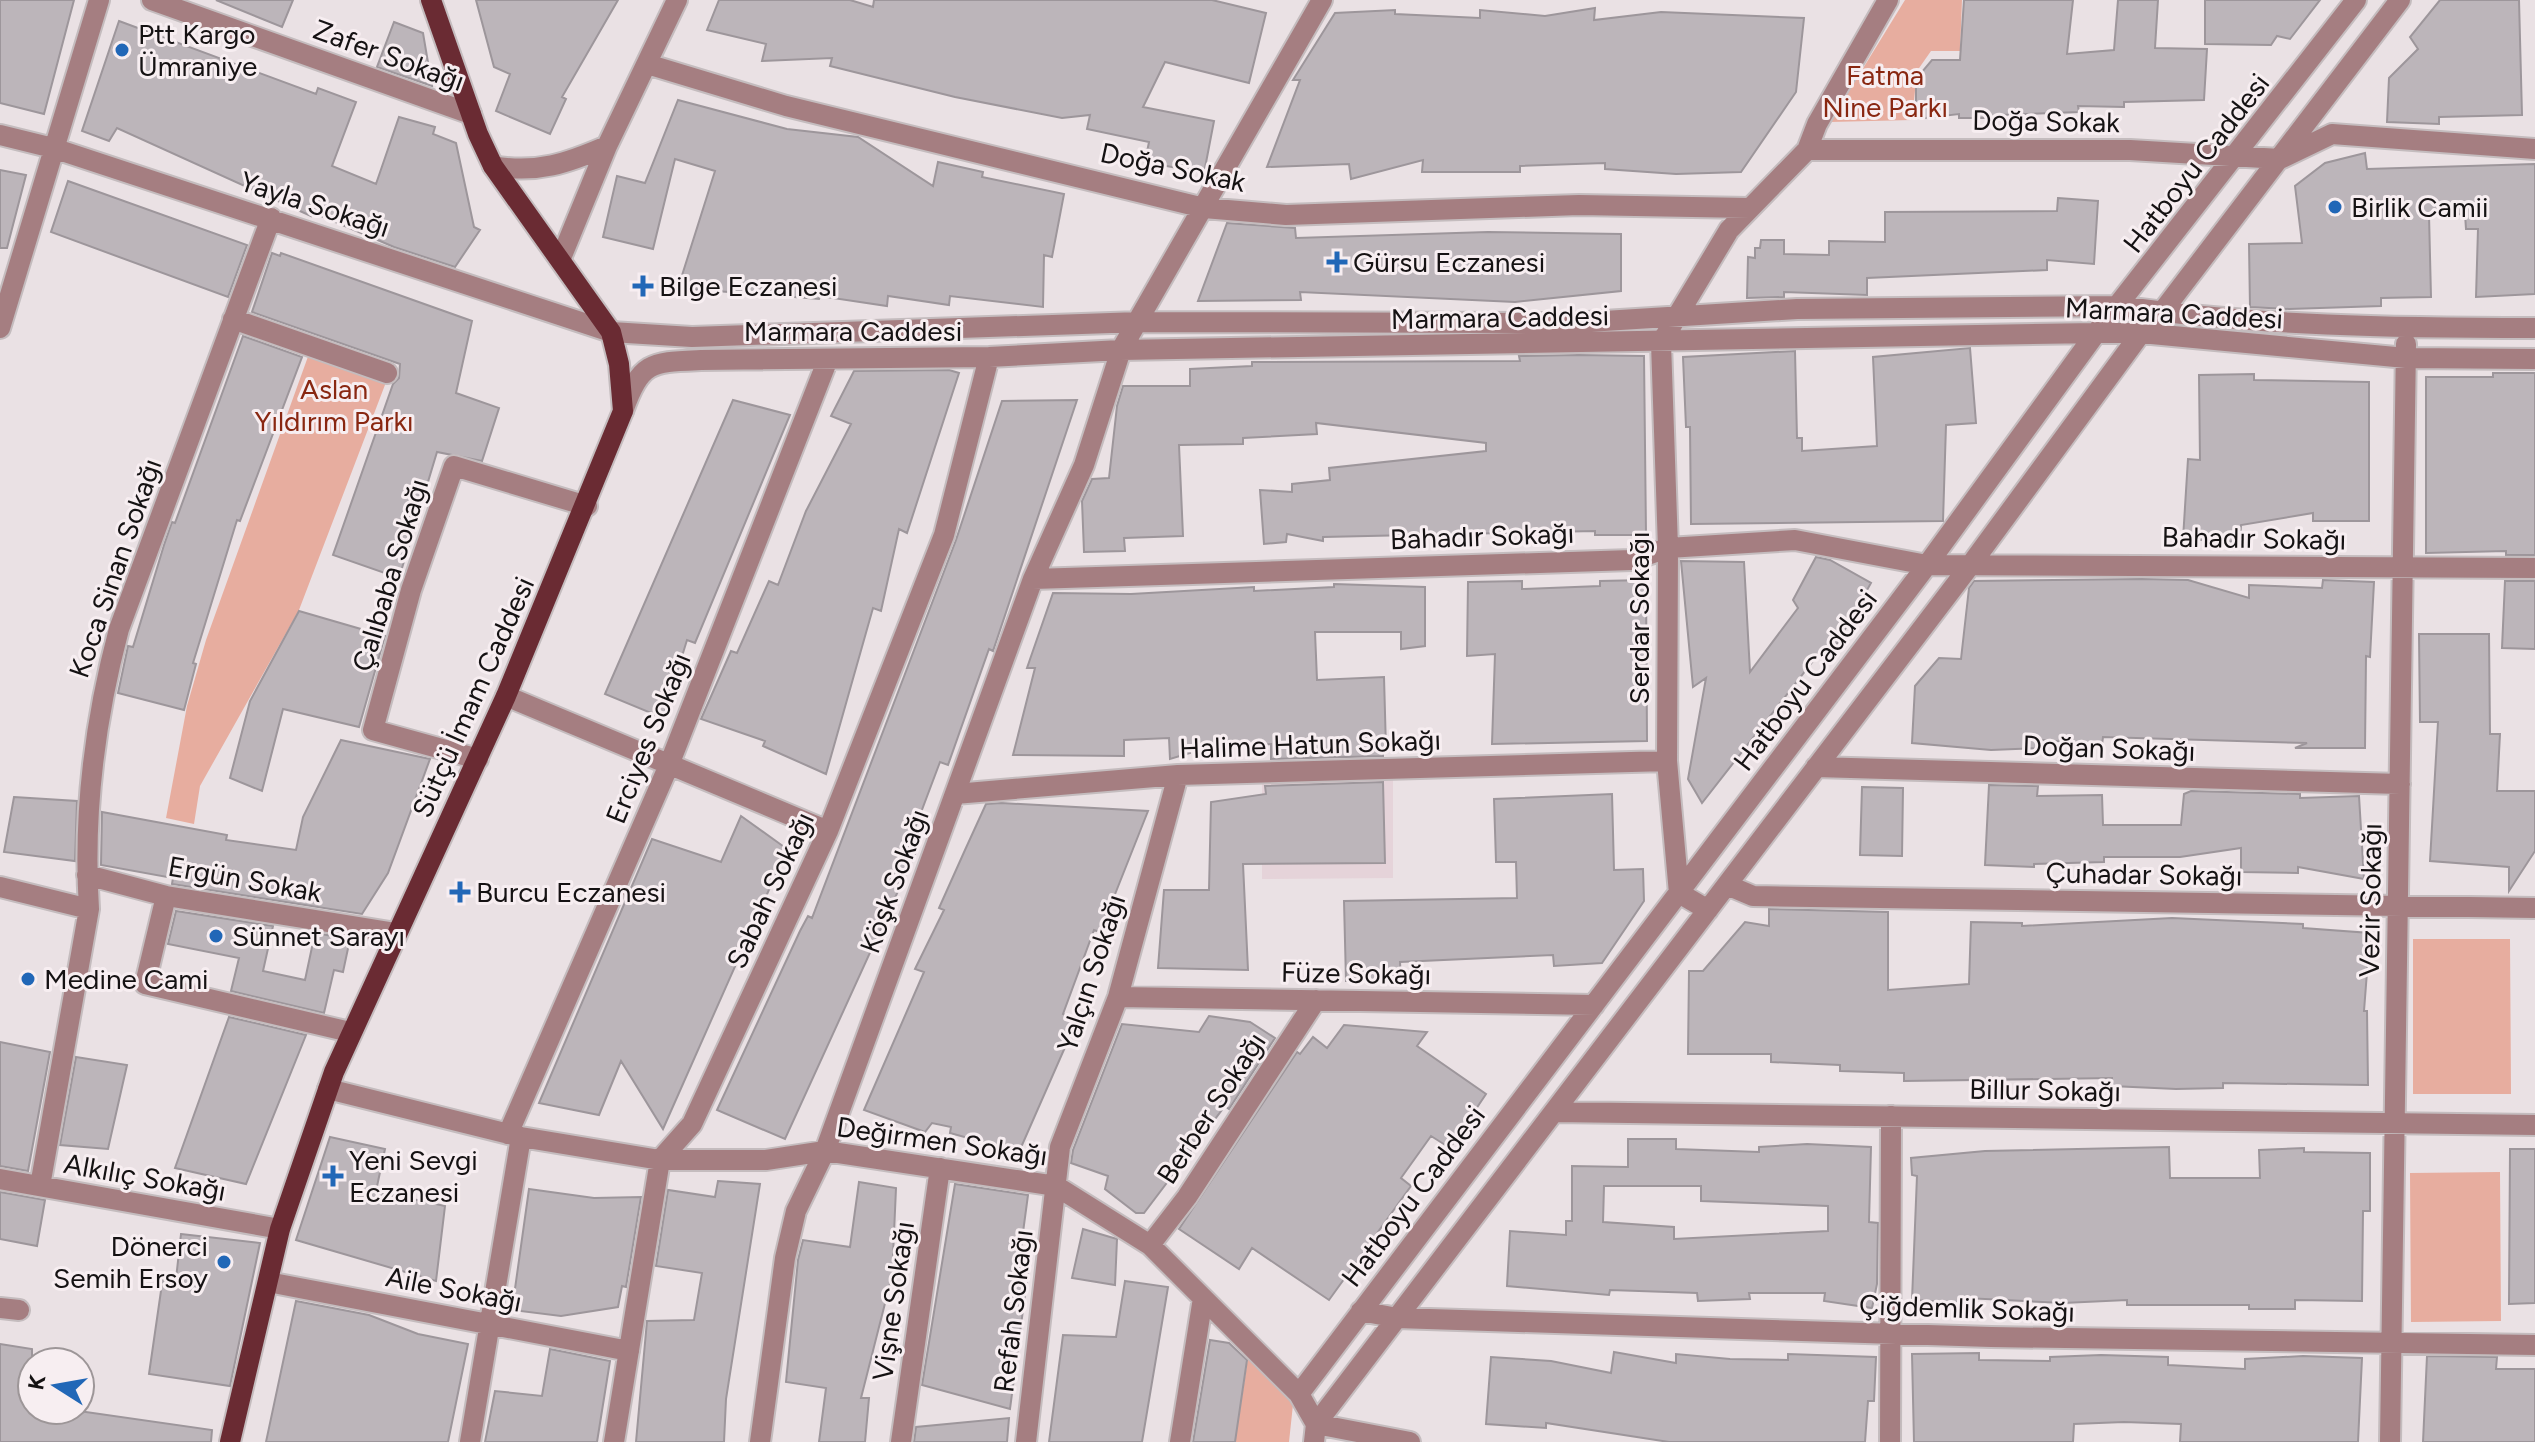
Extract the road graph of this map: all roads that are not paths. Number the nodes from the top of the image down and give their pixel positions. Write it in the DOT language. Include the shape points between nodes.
graph roads {
  1 [pos="99,0"];
  2 [pos="152,0"];
  3 [pos="431,0"];
  4 [pos="677,0"];
  5 [pos="1322,0"];
  6 [pos="1888,0"];
  7 [pos="2356,0"];
  8 [pos="2400,0"];
  9 [pos="647,64"];
  10 [pos="471,114"];
  11 [pos="0,135"];
  12 [pos="607,146"];
  13 [pos="53,148"];
  14 [pos="2535,149"];
  15 [pos="1807,150"];
  16 [pos="2236,158"];
  17 [pos="2280,159"];
  18 [pos="493,166"];
  19 [pos="1204,208"];
  20 [pos="1749,208"];
  21 [pos="271,218"];
  22 [pos="561,258"];
  23 [pos="2120,306"];
  24 [pos="2162,312"];
  25 [pos="1678,318"];
  26 [pos="233,319"];
  27 [pos="1140,322"];
  28 [pos="0,328"];
  29 [pos="2406,328"];
  30 [pos="2535,328"];
  31 [pos="611,332"];
  32 [pos="2096,333"];
  33 [pos="2141,333"];
  34 [pos="1661,343"];
  35 [pos="1121,350"];
  36 [pos="989,357"];
  37 [pos="2406,358"];
  38 [pos="828,359"];
  39 [pos="2535,359"];
  40 [pos="387,373"];
  41 [pos="623,411"];
  42 [pos="587,506"];
  43 [pos="1668,548"];
  44 [pos="1972,563"];
  45 [pos="1927,565"];
  46 [pos="2403,568"];
  47 [pos="2535,568"];
  48 [pos="1033,579"];
  49 [pos="506,696"];
  50 [pos="478,759"];
  51 [pos="1667,761"];
  52 [pos="669,765"];
  53 [pos="1816,767"];
  54 [pos="1178,775"];
  55 [pos="2400,784"];
  56 [pos="955,794"];
  57 [pos="828,831"];
  58 [pos="87,875"];
  59 [pos="1727,885"];
  60 [pos="0,887"];
  61 [pos="1679,893"];
  62 [pos="166,896"];
  63 [pos="2398,906"];
  64 [pos="2535,908"];
  65 [pos="89,909"];
  66 [pos="1708,910"];
  67 [pos="396,933"];
  68 [pos="1118,997"];
  69 [pos="1316,1000"];
  70 [pos="1594,1005"];
  71 [pos="350,1032"];
  72 [pos="328,1089"];
  73 [pos="1554,1112"];
  74 [pos="1891,1116"];
  75 [pos="2395,1123"];
  76 [pos="2535,1125"];
  77 [pos="515,1136"];
  78 [pos="825,1151"];
  79 [pos="660,1160"];
  80 [pos="940,1168"];
  81 [pos="0,1179"];
  82 [pos="40,1186"];
  83 [pos="1056,1186"];
  84 [pos="280,1229"];
  85 [pos="1150,1245"];
  86 [pos="268,1282"];
  87 [pos="1203,1298"];
  88 [pos="1361,1311"];
  89 [pos="1397,1318"];
  90 [pos="490,1325"];
  91 [pos="1891,1334"];
  92 [pos="2392,1344"];
  93 [pos="2535,1345"];
  94 [pos="629,1351"];
  95 [pos="1299,1394"];
  96 [pos="1315,1433"];
  97 [pos="230,1442"];
  98 [pos="470,1442"];
  99 [pos="614,1442"];
  100 [pos="760,1442"];
  101 [pos="901,1442"];
  102 [pos="1026,1442"];
  103 [pos="1180,1442"];
  104 [pos="1410,1442"];
  105 [pos="1890,1442"];
  106 [pos="2390,1442"];
  1 -- 13 [label="street"];
  2 -- 10 [label="street, Zafer Sokağı"];
  3 -- 10 [label="main road, Sütçü İmam Caddesi"];
  4 -- 9 [label="street"];
  5 -- 19 [label="street, Köşk Sokağı"];
  6 -- 15 [label="street"];
  7 -- 16 [label="street, Hatboyu Caddesi"];
  8 -- 17 [label="street"];
  9 -- 12 [label="street"];
  9 -- 19 [label="street, Doğa Sokak" via="786,106"];
  10 -- 18 [label="main road, Sütçü İmam Caddesi"];
  11 -- 13 [label="street, Yayla Sokağı"];
  12 -- 18 [label="street" via="561,166 520,171"];
  12 -- 22 [label="street"];
  13 -- 21 [label="street, Yayla Sokağı"];
  13 -- 28 [label="street"];
  14 -- 17 [label="street" via="2332,134"];
  15 -- 16 [label="street, Doğa Sokak" via="2130,150"];
  15 -- 20 [label="street"];
  16 -- 17 [label="street, Doğa Sokak"];
  16 -- 23 [label="street, Hatboyu Caddesi"];
  17 -- 24 [label="street"];
  18 -- 22 [label="main road, Sütçü İmam Caddesi"];
  19 -- 20 [label="street, Doğa Sokak" via="1286,215 1579,205"];
  19 -- 27 [label="street, Köşk Sokağı"];
  20 -- 25 [label="street" via="1711,257"];
  21 -- 26 [label="street, Koca Sinan Sokağı"];
  21 -- 31 [label="street, Yayla Sokağı"];
  22 -- 31 [label="main road, Sütçü İmam Caddesi"];
  23 -- 24 [label="street, Marmara Caddesi"];
  23 -- 25 [label="street, Marmara Caddesi" via="1797,309"];
  23 -- 32 [label="street, Hatboyu Caddesi"];
  24 -- 29 [label="street, Marmara Caddesi"];
  24 -- 33 [label="street"];
  25 -- 27 [label="street, Marmara Caddesi" via="1572,323"];
  25 -- 34 [label="street"];
  26 -- 40 [label="street"];
  26 -- 58 [label="street, Koca Sinan Sokağı" via="101,697"];
  27 -- 31 [label="street, Marmara Caddesi" via="692,337"];
  27 -- 35 [label="street, Köşk Sokağı"];
  29 -- 30 [label="street, Marmara Caddesi"];
  29 -- 37 [label="street"];
  31 -- 41 [label="main road, Sütçü İmam Caddesi"];
  32 -- 33 [label="street, Marmara Caddesi"];
  32 -- 34 [label="street, Marmara Caddesi"];
  32 -- 45 [label="street, Hatboyu Caddesi"];
  33 -- 37 [label="street, Marmara Caddesi"];
  33 -- 44 [label="street"];
  34 -- 35 [label="street, Marmara Caddesi"];
  34 -- 43 [label="street, Serdar Sokağı"];
  35 -- 36 [label="street, Marmara Caddesi"];
  35 -- 48 [label="street, Köşk Sokağı" via="1084,465"];
  36 -- 38 [label="street, Marmara Caddesi"];
  36 -- 57 [label="street, Sabah Sokağı" via="944,535"];
  37 -- 39 [label="street, Marmara Caddesi"];
  37 -- 46 [label="street, Vezir Sokağı"];
  38 -- 41 [label="street, Marmara Caddesi" via="656,361 644,368"];
  38 -- 52 [label="street, Erciyes Sokağı"];
  41 -- 42 [label="main road, Sütçü İmam Caddesi"];
  42 -- 49 [label="main road, Sütçü İmam Caddesi"];
  42 -- 50 [label="street, Çalıbaba Sokağı" via="454,466 411,590 373,730"];
  43 -- 45 [label="street, Bahadır Sokağı" via="1795,540"];
  43 -- 48 [label="street, Bahadır Sokağı" via="1632,560"];
  43 -- 51 [label="street, Serdar Sokağı"];
  44 -- 45 [label="street, Bahadır Sokağı"];
  44 -- 46 [label="street, Bahadır Sokağı"];
  44 -- 53 [label="street"];
  45 -- 61 [label="street, Hatboyu Caddesi"];
  46 -- 47 [label="street, Bahadır Sokağı"];
  46 -- 55 [label="street, Vezir Sokağı"];
  48 -- 56 [label="street, Köşk Sokağı"];
  49 -- 50 [label="main road, Sütçü İmam Caddesi"];
  49 -- 52 [label="street"];
  50 -- 67 [label="main road, Sütçü İmam Caddesi"];
  51 -- 54 [label="street, Halime Hatun Sokağı"];
  51 -- 61 [label="street, Serdar Sokağı"];
  52 -- 57 [label="street"];
  52 -- 77 [label="street, Erciyes Sokağı"];
  53 -- 55 [label="street, Doğan Sokağı"];
  53 -- 59 [label="street"];
  54 -- 56 [label="street, Halime Hatun Sokağı"];
  54 -- 68 [label="street, Yalçın Sokağı"];
  55 -- 63 [label="street, Vezir Sokağı"];
  56 -- 78 [label="street, Köşk Sokağı"];
  57 -- 79 [label="street, Sabah Sokağı" via="692,1124"];
  58 -- 62 [label="street, Ergün Sokak"];
  58 -- 65 [label="street, Koca Sinan Sokağı"];
  59 -- 63 [label="street, Çuhadar Sokağı" via="1753,896"];
  59 -- 66 [label="street"];
  60 -- 65 [label="street"];
  61 -- 66 [label="street"];
  61 -- 70 [label="street, Hatboyu Caddesi"];
  62 -- 67 [label="street, Ergün Sokak"];
  62 -- 71 [label="street" via="145,984"];
  63 -- 64 [label="street, Çuhadar Sokağı"];
  63 -- 75 [label="street, Vezir Sokağı"];
  65 -- 82 [label="street, Koca Sinan Sokağı"];
  66 -- 73 [label="street"];
  67 -- 71 [label="main road, Sütçü İmam Caddesi"];
  68 -- 69 [label="street, Füze Sokağı"];
  68 -- 83 [label="street, Yalçın Sokağı" via="1060,1147"];
  69 -- 70 [label="street, Füze Sokağı"];
  69 -- 85 [label="street, Berber Sokağı"];
  70 -- 88 [label="street, Hatboyu Caddesi"];
  71 -- 72 [label="main road, Sütçü İmam Caddesi"];
  72 -- 77 [label="street, Değirmen Sokağı"];
  72 -- 84 [label="main road, Sütçü İmam Caddesi"];
  73 -- 74 [label="street, Billur Sokağı"];
  73 -- 89 [label="street"];
  74 -- 75 [label="street, Billur Sokağı"];
  74 -- 91 [label="street"];
  75 -- 76 [label="street, Billur Sokağı"];
  75 -- 92 [label="street, Vezir Sokağı"];
  77 -- 79 [label="street, Değirmen Sokağı"];
  77 -- 90 [label="street, Erciyes Sokağı"];
  78 -- 79 [label="street, Değirmen Sokağı" via="766,1160"];
  78 -- 80 [label="street, Değirmen Sokağı"];
  78 -- 100 [label="street, Köşk Sokağı" via="796,1211 785,1258"];
  79 -- 94 [label="street"];
  80 -- 83 [label="street, Değirmen Sokağı"];
  80 -- 101 [label="street, Vişne Sokağı"];
  81 -- 82 [label="street, Alkılıç Sokağı"];
  82 -- 84 [label="street, Alkılıç Sokağı"];
  83 -- 85 [label="street, Değirmen Sokağı"];
  83 -- 102 [label="street, Refah Sokağı"];
  84 -- 86 [label="main road, Sütçü İmam Caddesi"];
  85 -- 87 [label="street, Değirmen Sokağı"];
  86 -- 90 [label="street, Aile Sokağı"];
  86 -- 97 [label="main road, Sütçü İmam Caddesi"];
  87 -- 95 [label="street, Değirmen Sokağı"];
  87 -- 103 [label="street"];
  88 -- 89 [label="street, Çiğdemlik Sokağı"];
  88 -- 95 [label="street, Hatboyu Caddesi"];
  89 -- 91 [label="street, Çiğdemlik Sokağı"];
  89 -- 96 [label="street"];
  90 -- 94 [label="street, Aile Sokağı"];
  90 -- 98 [label="street, Erciyes Sokağı"];
  91 -- 92 [label="street, Çiğdemlik Sokağı"];
  91 -- 105 [label="street"];
  92 -- 93 [label="street, Çiğdemlik Sokağı"];
  92 -- 106 [label="street, Vezir Sokağı"];
  94 -- 99 [label="street"];
  95 -- 96 [label="street, Değirmen Sokağı"];
  96 -- 104 [label="street"];
}
